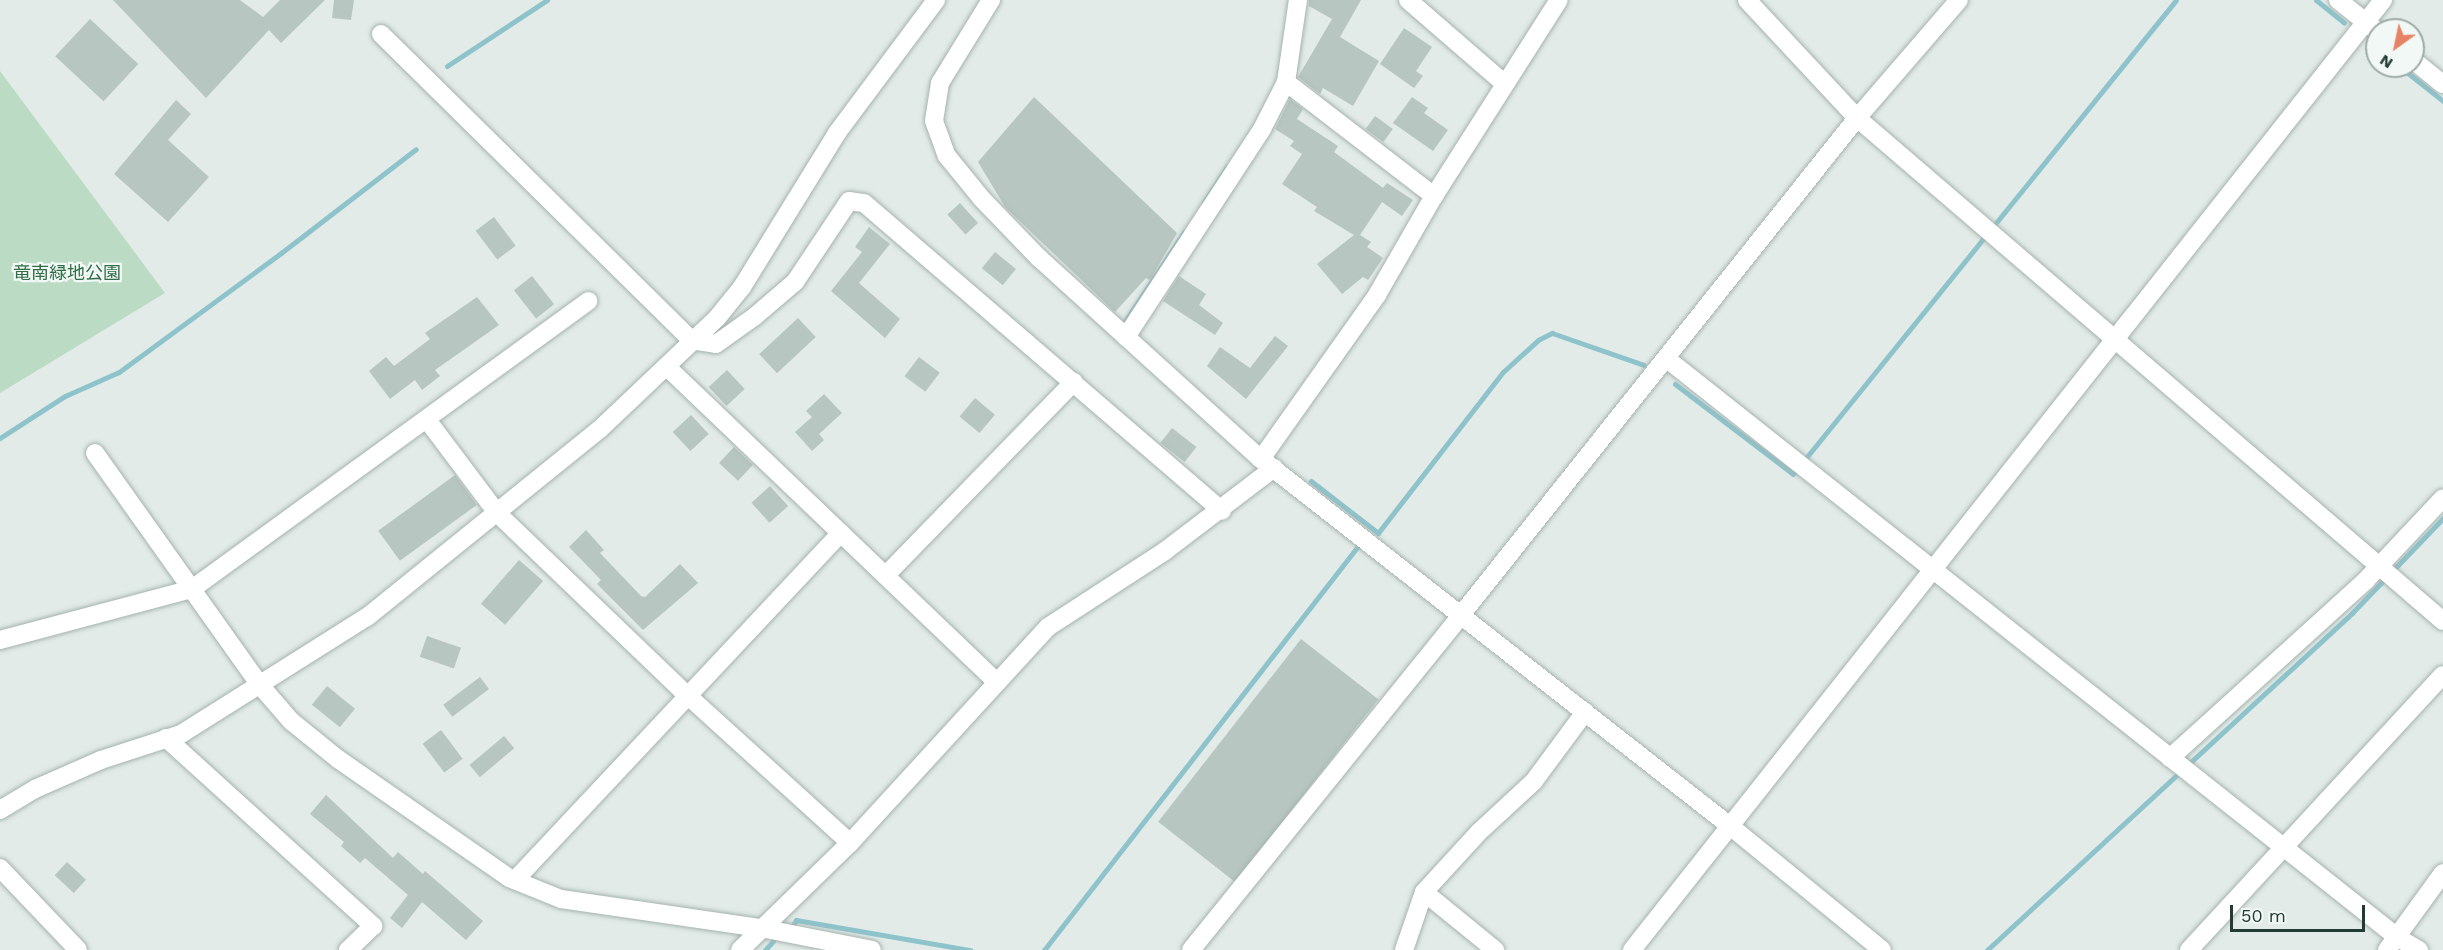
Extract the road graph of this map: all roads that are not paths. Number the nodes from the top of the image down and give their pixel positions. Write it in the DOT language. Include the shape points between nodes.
graph roads {
  1 [pos="936,0"];
  2 [pos="991,0"];
  3 [pos="1299,0"];
  4 [pos="1408,0"];
  5 [pos="1559,0"];
  6 [pos="1747,0"];
  7 [pos="1959,0"];
  8 [pos="2338,0"];
  9 [pos="2383,0"];
  10 [pos="2375,18"];
  11 [pos="2365,21"];
  12 [pos="2365,33"];
  13 [pos="381,34"];
  14 [pos="2425,70"];
  15 [pos="1286,82"];
  16 [pos="1505,84"];
  17 [pos="2443,84"];
  18 [pos="1857,118"];
  19 [pos="1434,195"];
  20 [pos="589,301"];
  21 [pos="1130,331"];
  22 [pos="2113,338"];
  23 [pos="691,340"];
  24 [pos="1667,359"];
  25 [pos="667,367"];
  26 [pos="1074,382"];
  27 [pos="428,421"];
  28 [pos="95,453"];
  29 [pos="1268,463"];
  30 [pos="2443,498"];
  31 [pos="1222,511"];
  32 [pos="497,513"];
  33 [pos="841,533"];
  34 [pos="2382,568"];
  35 [pos="1932,569"];
  36 [pos="887,574"];
  37 [pos="192,589"];
  38 [pos="1461,615"];
  39 [pos="2443,621"];
  40 [pos="0,640"];
  41 [pos="2443,675"];
  42 [pos="995,680"];
  43 [pos="259,684"];
  44 [pos="687,695"];
  45 [pos="1585,712"];
  46 [pos="166,738"];
  47 [pos="2172,759"];
  48 [pos="0,810"];
  49 [pos="1730,826"];
  50 [pos="850,843"];
  51 [pos="2284,847"];
  52 [pos="0,868"];
  53 [pos="2443,873"];
  54 [pos="515,880"];
  55 [pos="1424,892"];
  56 [pos="761,928"];
  57 [pos="2392,944"];
  58 [pos="78,950"];
  59 [pos="348,950"];
  60 [pos="740,950"];
  61 [pos="872,950"];
  62 [pos="1191,950"];
  63 [pos="1404,950"];
  64 [pos="1495,950"];
  65 [pos="1632,950"];
  66 [pos="1882,950"];
  67 [pos="2189,950"];
  68 [pos="2419,950"];
  1 -- 23 [label="street" via="837,133 742,287 717,318"];
  2 -- 21 [label="street" via="940,83 934,121 947,156 1008,228"];
  3 -- 15 [label="street"];
  4 -- 16 [label="street"];
  5 -- 16 [label="street"];
  6 -- 18 [label="street"];
  7 -- 18 [label="street"];
  8 -- 11 [label="street"];
  9 -- 10 [label="street"];
  12 -- 22 [label="street"];
  13 -- 23 [label="street"];
  14 -- 17 [label="street"];
  15 -- 19 [label="street"];
  15 -- 21 [label="street" via="1262,129"];
  16 -- 19 [label="street"];
  18 -- 22 [label="street"];
  18 -- 24 [label="street"];
  19 -- 29 [label="street" via="1377,295"];
  20 -- 27 [label="street"];
  21 -- 29 [label="street"];
  22 -- 34 [label="street"];
  22 -- 35 [label="street"];
  23 -- 25 [label="street"];
  23 -- 26 [label="street" via="716,344 795,282 849,201 864,203"];
  24 -- 35 [label="street"];
  24 -- 38 [label="street"];
  25 -- 32 [label="street" via="600,429"];
  25 -- 33 [label="street"];
  26 -- 31 [label="street"];
  26 -- 36 [label="street"];
  27 -- 32 [label="street"];
  27 -- 37 [label="street"];
  28 -- 37 [label="street"];
  29 -- 31 [label="street"];
  29 -- 38 [label="street"];
  30 -- 34 [label="street"];
  31 -- 42 [label="street" via="1048,627"];
  32 -- 43 [label="street" via="367,617"];
  32 -- 44 [label="street"];
  33 -- 36 [label="street"];
  33 -- 44 [label="street"];
  34 -- 39 [label="street"];
  34 -- 47 [label="street"];
  35 -- 47 [label="street"];
  35 -- 49 [label="street"];
  36 -- 42 [label="street"];
  37 -- 40 [label="street"];
  37 -- 43 [label="street"];
  38 -- 45 [label="street"];
  38 -- 62 [label="street"];
  41 -- 51 [label="street"];
  42 -- 50 [label="street"];
  43 -- 46 [label="street" via="181,734"];
  43 -- 54 [label="street" via="291,721 338,759 458,845"];
  44 -- 50 [label="street"];
  44 -- 54 [label="street"];
  45 -- 49 [label="street"];
  45 -- 55 [label="street" via="1534,781 1479,832"];
  46 -- 48 [label="street" via="68,774"];
  46 -- 59 [label="street" via="373,926"];
  47 -- 51 [label="street"];
  49 -- 65 [label="street"];
  49 -- 66 [label="street"];
  50 -- 56 [label="street"];
  51 -- 57 [label="street"];
  51 -- 67 [label="street"];
  52 -- 58 [label="street"];
  53 -- 57 [label="street"];
  54 -- 56 [label="street" via="561,899"];
  55 -- 63 [label="street"];
  55 -- 64 [label="street"];
  56 -- 60 [label="street"];
  56 -- 61 [label="street"];
  57 -- 68 [label="street"];
}
